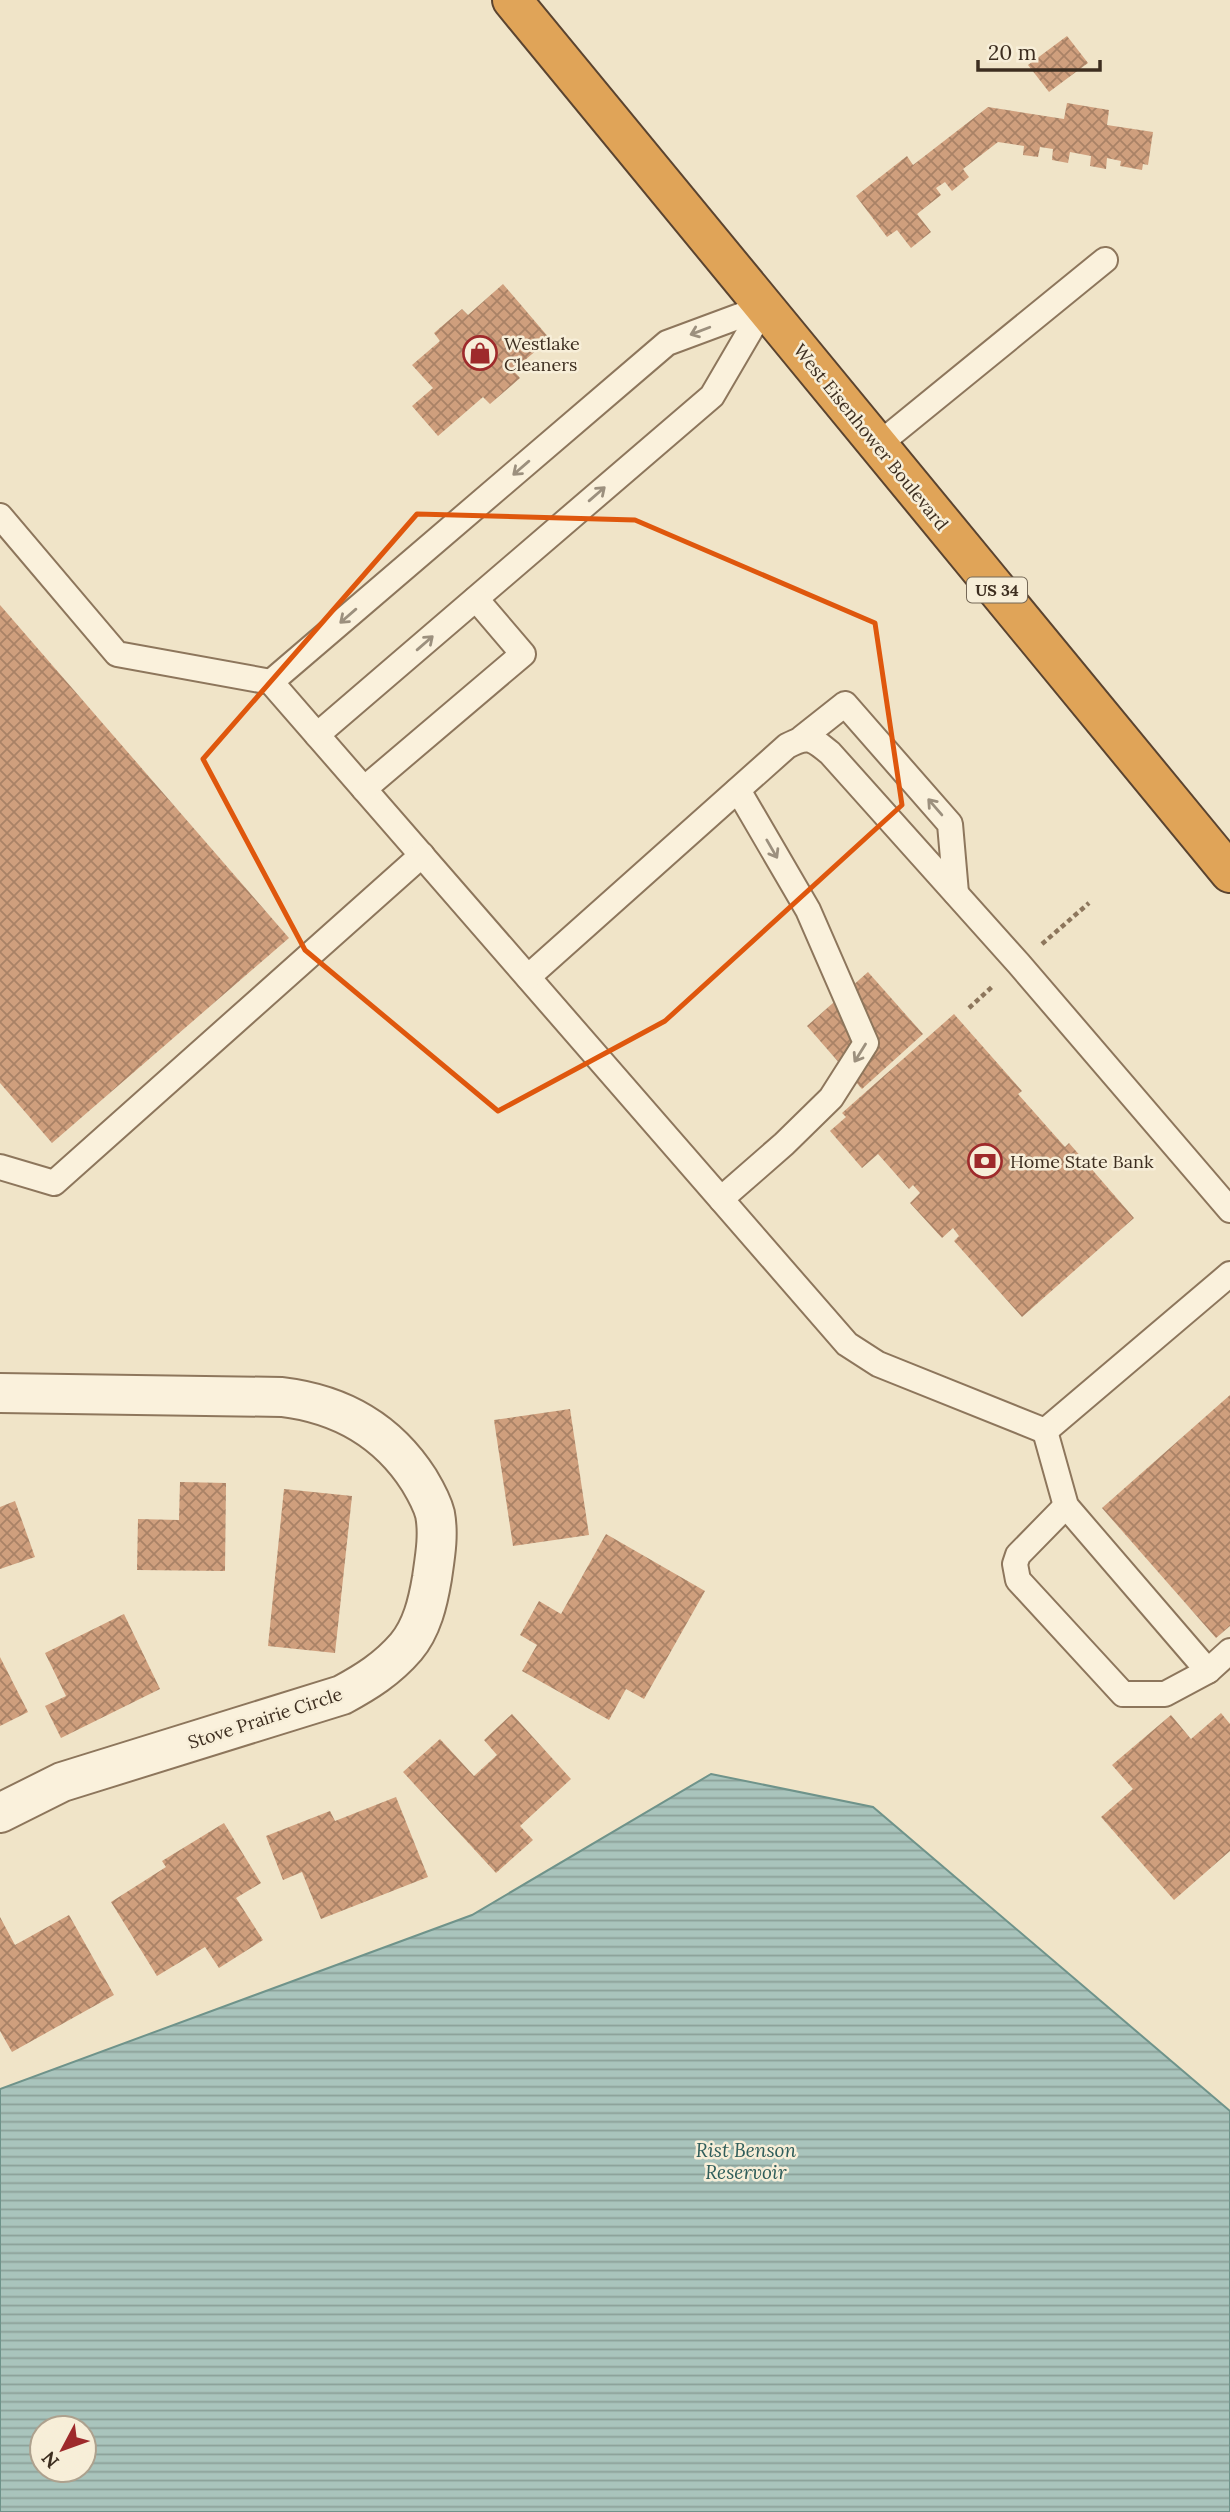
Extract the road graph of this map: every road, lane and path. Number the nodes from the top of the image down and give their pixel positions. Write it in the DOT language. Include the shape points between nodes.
graph roads {
  1 [pos="525,5"];
  2 [pos="1105,260"];
  3 [pos="764,307"];
  4 [pos="878,445"];
  5 [pos="0,516"];
  6 [pos="476,599"];
  7 [pos="271,682"];
  8 [pos="317,735"];
  9 [pos="802,738"];
  10 [pos="364,789"];
  11 [pos="738,790"];
  12 [pos="422,855"];
  13 [pos="1230,873"];
  14 [pos="956,893"];
  15 [pos="528,977"];
  16 [pos="0,1167"];
  17 [pos="721,1199"];
  18 [pos="1230,1210"];
  19 [pos="1230,1274"];
  20 [pos="0,1393"];
  21 [pos="1045,1431"];
  22 [pos="1066,1506"];
  23 [pos="1230,1651"];
  24 [pos="1208,1671"];
  25 [pos="0,1813"];
  1 -- 3 [label="highway, West Eisenhower Boulevard / US 34"];
  2 -- 4 [label="lane"];
  3 -- 4 [label="highway, West Eisenhower Boulevard / US 34"];
  6 -- 3 [label="lane, one-way" via="712,396"];
  3 -- 7 [label="lane, one-way" via="667,343"];
  4 -- 13 [label="highway, West Eisenhower Boulevard / US 34"];
  5 -- 7 [label="lane" via="117,654"];
  8 -- 6 [label="lane, one-way"];
  6 -- 10 [label="lane" via="523,654"];
  7 -- 8 [label="lane"];
  8 -- 10 [label="lane"];
  9 -- 11 [label="lane"];
  9 -- 14 [label="lane" via="815,740 830,753"];
  14 -- 9 [label="lane, one-way" via="950,824 845,704"];
  10 -- 12 [label="lane"];
  11 -- 15 [label="lane"];
  11 -- 17 [label="lane, one-way" via="808,910 866,1042 831,1098"];
  12 -- 15 [label="lane"];
  12 -- 16 [label="lane" via="54,1183"];
  14 -- 18 [label="lane"];
  15 -- 17 [label="lane"];
  17 -- 21 [label="lane" via="847,1344 878,1364"];
  19 -- 21 [label="lane"];
  20 -- 25 [label="street, Stove Prairie Circle" via="312,1401 369,1427 410,1466 435,1513 436,1550 421,1622 407,1646 376,1677 342,1695 62,1783"];
  21 -- 22 [label="lane"];
  22 -- 24 [label="lane"];
  22 -- 24 [label="lane" via="1018,1555 1014,1564 1018,1580 1123,1694 1165,1694"];
  23 -- 24 [label="lane"];
}
